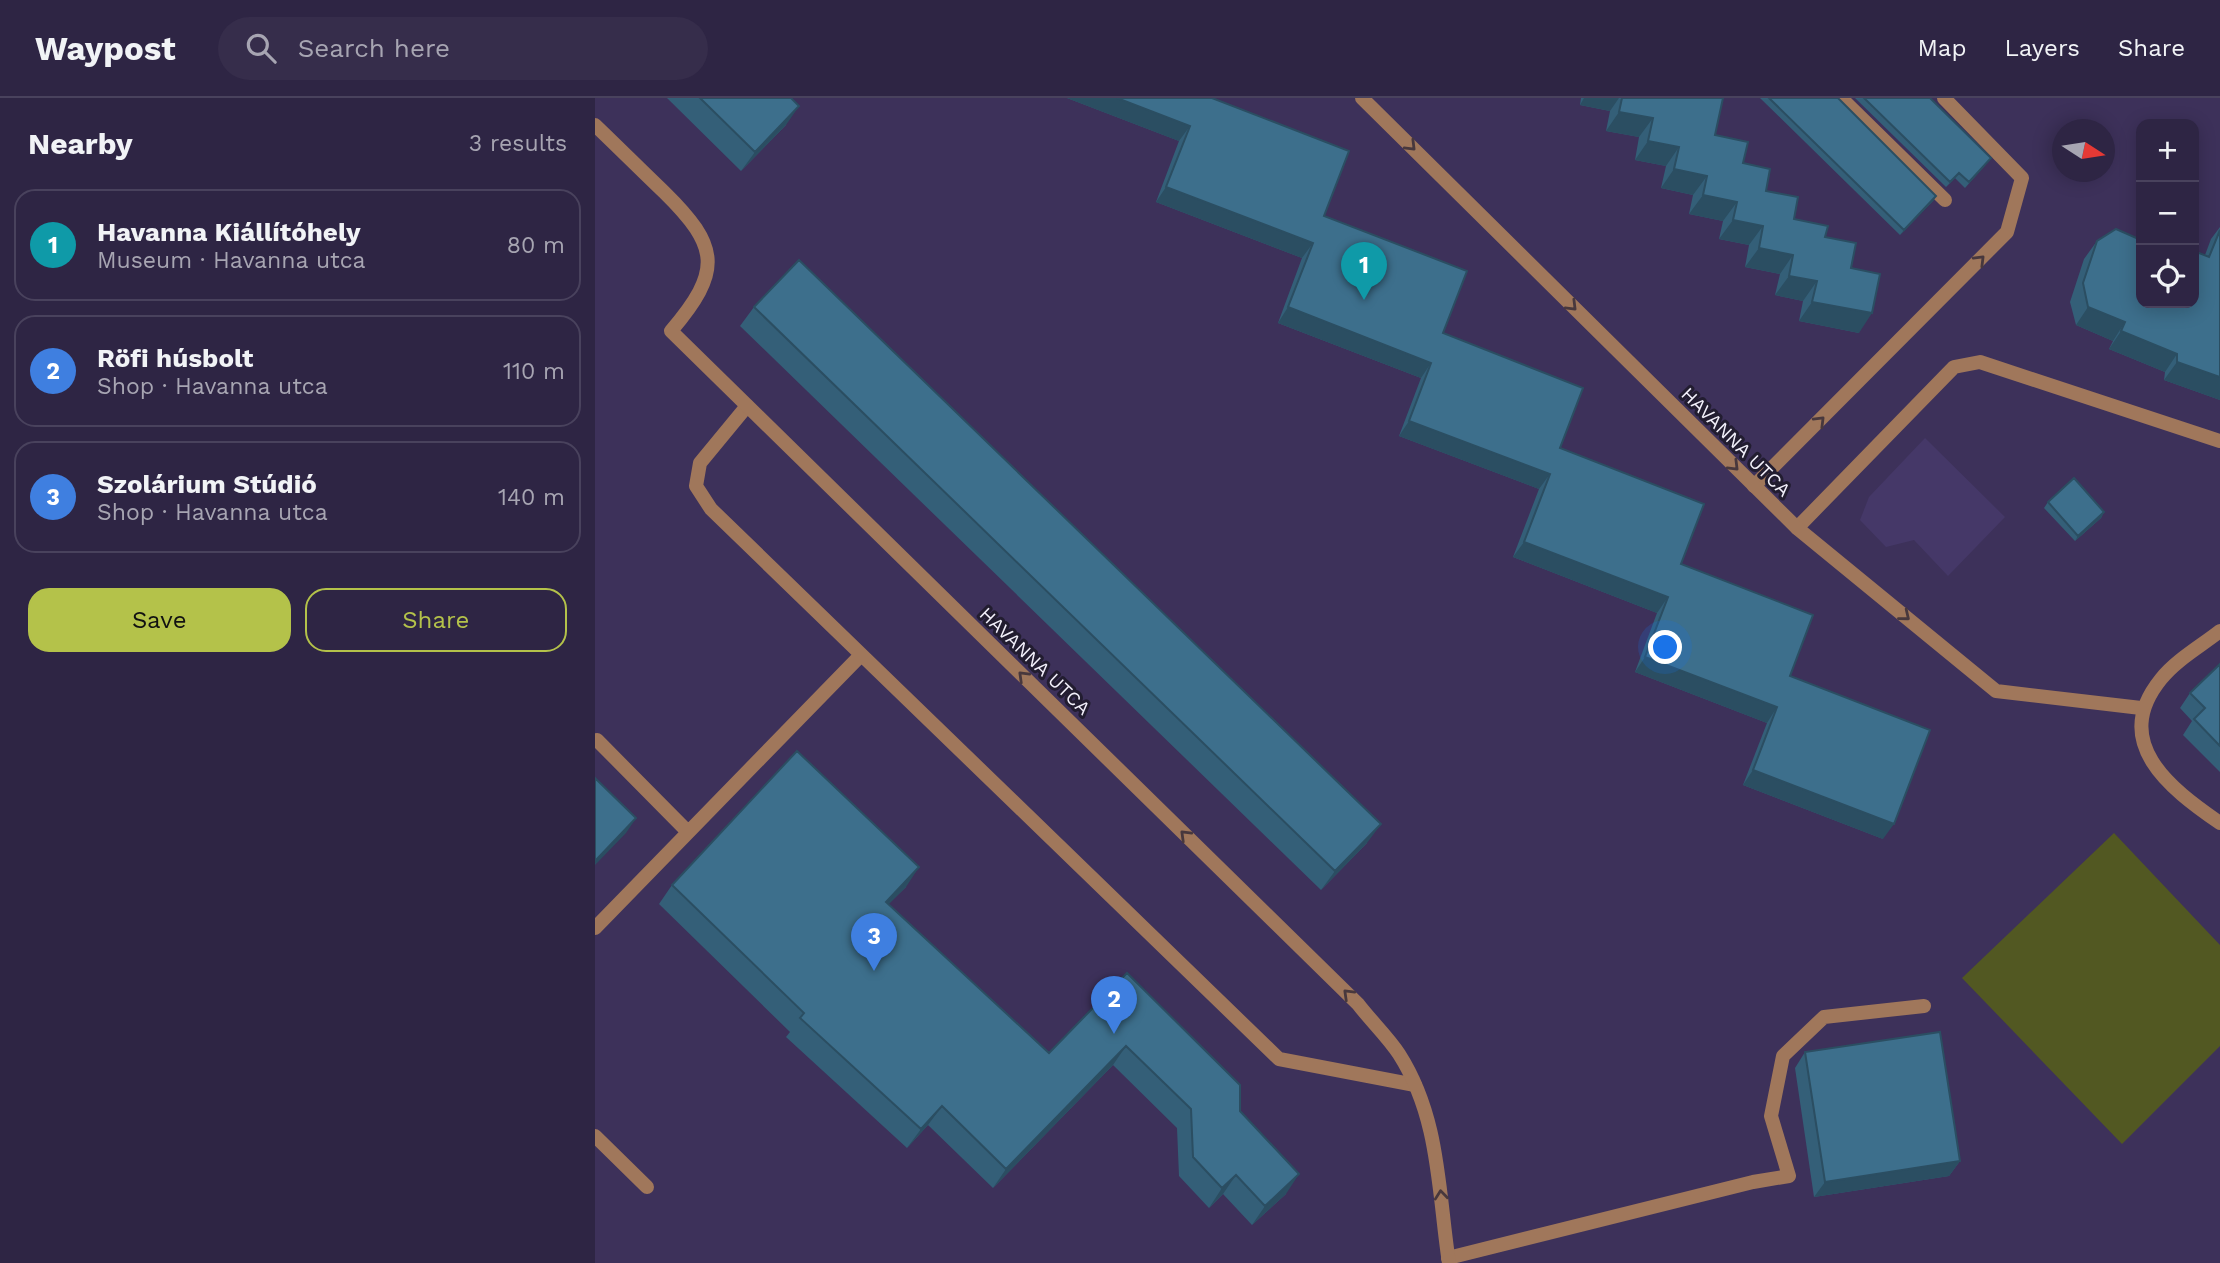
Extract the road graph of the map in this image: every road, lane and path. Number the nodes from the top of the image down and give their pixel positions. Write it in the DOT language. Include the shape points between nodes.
graph roads {
  1 [pos="1362,98"];
  2 [pos="1842,98"];
  3 [pos="1944,98"];
  4 [pos="595,125"];
  5 [pos="1945,200"];
  6 [pos="747,406"];
  7 [pos="2220,441"];
  8 [pos="1754,486"];
  9 [pos="1797,528"];
  10 [pos="2220,631"];
  11 [pos="861,655"];
  12 [pos="2141,708"];
  13 [pos="597,740"];
  14 [pos="2220,823"];
  15 [pos="688,832"];
  16 [pos="595,928"];
  17 [pos="1924,1006"];
  18 [pos="1415,1085"];
  19 [pos="595,1136"];
  20 [pos="647,1187"];
  21 [pos="1448,1260"];
  1 -- 8 [label="street, HAVANNA UTCA, one-way"];
  2 -- 5 [label="street"];
  8 -- 3 [label="street, one-way" via="2007,232 2022,178"];
  4 -- 6 [label="street, HAVANNA UTCA" via="694,220 705,242 708,269 701,292 671,331"];
  6 -- 11 [label="street" via="700,463 696,486 711,509"];
  18 -- 6 [label="street, HAVANNA UTCA, one-way" via="1399,1054 1358,1004"];
  7 -- 9 [label="street" via="1980,362 1954,367"];
  8 -- 9 [label="street, HAVANNA UTCA"];
  9 -- 12 [label="street, HAVANNA UTCA, one-way" via="1996,691"];
  10 -- 12 [label="street" via="2162,677"];
  11 -- 15 [label="street"];
  11 -- 18 [label="street" via="1279,1059"];
  12 -- 14 [label="street" via="2140,732 2153,762 2178,794"];
  13 -- 15 [label="street"];
  15 -- 16 [label="street"];
  17 -- 21 [label="street" via="1824,1017 1783,1056 1771,1116 1789,1176 1753,1181"];
  21 -- 18 [label="street, HAVANNA UTCA, one-way" via="1437,1160 1428,1114"];
  19 -- 20 [label="street"];
}
